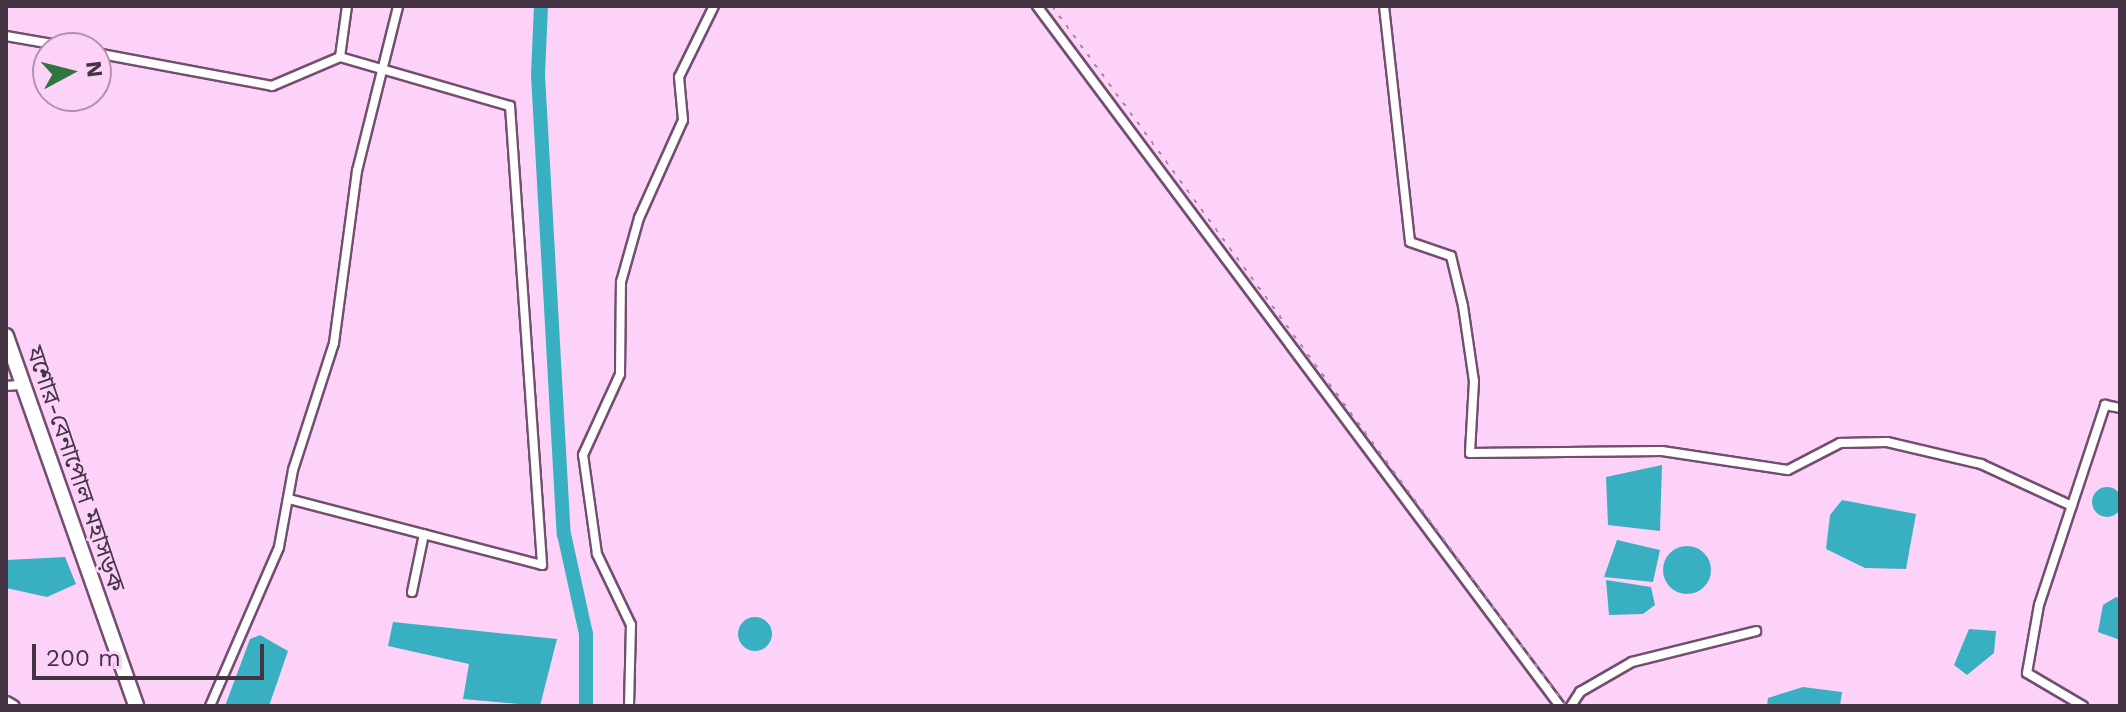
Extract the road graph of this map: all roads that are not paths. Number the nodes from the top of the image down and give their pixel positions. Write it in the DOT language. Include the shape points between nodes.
graph roads {
  1 [pos="347,6"];
  2 [pos="398,6"];
  3 [pos="714,6"];
  4 [pos="1037,6"];
  5 [pos="1384,6"];
  6 [pos="6,36"];
  7 [pos="32,41"];
  8 [pos="112,56"];
  9 [pos="340,57"];
  10 [pos="387,68"];
  11 [pos="6,336"];
  12 [pos="12,386"];
  13 [pos="2120,408"];
  14 [pos="288,499"];
  15 [pos="2072,506"];
  16 [pos="424,534"];
  17 [pos="412,592"];
  18 [pos="1756,631"];
  19 [pos="6,702"];
  20 [pos="13,706"];
  21 [pos="136,706"];
  22 [pos="210,706"];
  23 [pos="629,706"];
  24 [pos="1560,706"];
  25 [pos="1571,706"];
  26 [pos="2083,706"];
  1 -- 9 [label="street"];
  2 -- 10 [label="street"];
  3 -- 23 [label="street" via="679,77 683,120 639,218 621,282 620,374 583,455 597,554 631,625"];
  4 -- 24 [label="street"];
  5 -- 15 [label="street" via="1410,242 1451,256 1463,306 1474,381 1470,453 1662,451 1788,470 1840,443 1887,442 1981,464"];
  6 -- 7 [label="street"];
  8 -- 9 [label="street" via="272,86"];
  9 -- 10 [label="street"];
  10 -- 14 [label="street" via="357,171 334,343"];
  10 -- 16 [label="street" via="510,106 542,565"];
  11 -- 12 [label="highway, যশোর-বেনাপোল মহাসড়ক"];
  12 -- 21 [label="highway, যশোর-বেনাপোল মহাসড়ক"];
  13 -- 15 [label="street" via="2105,405"];
  14 -- 16 [label="street"];
  14 -- 22 [label="street" via="279,547"];
  15 -- 26 [label="street" via="2039,605 2027,673"];
  16 -- 17 [label="street"];
  18 -- 25 [label="street" via="1632,662 1580,692"];
  19 -- 20 [label="main road"];
}
